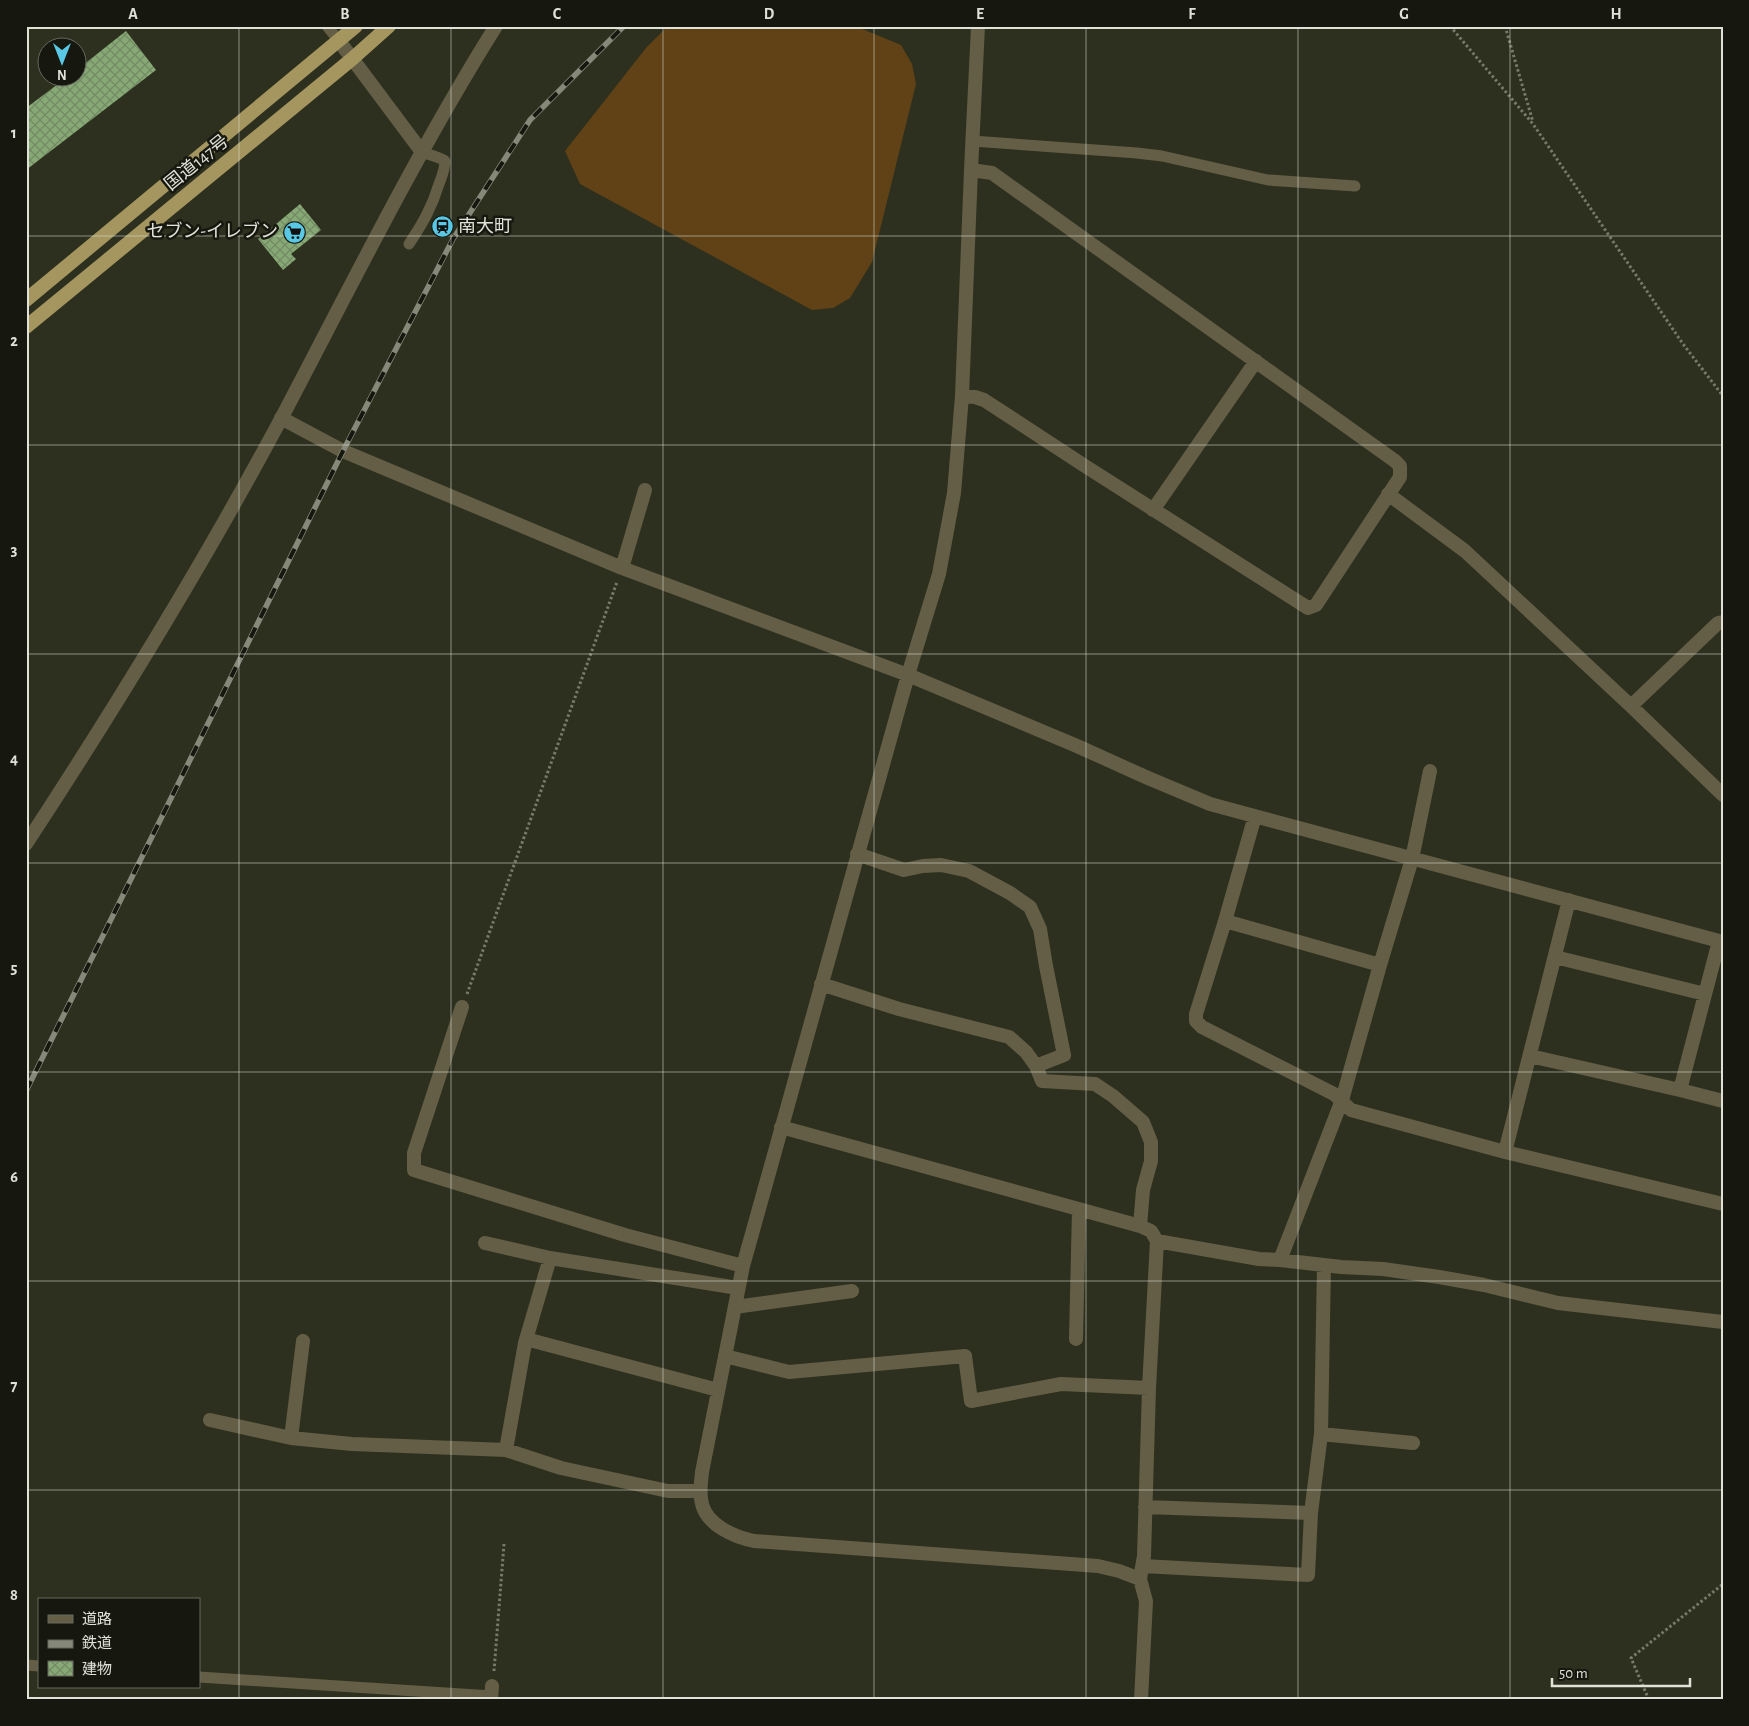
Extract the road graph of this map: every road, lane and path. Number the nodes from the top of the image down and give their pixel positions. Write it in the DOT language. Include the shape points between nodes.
graph roads {
  1 [pos="327,26"];
  2 [pos="356,26"];
  3 [pos="389,26"];
  4 [pos="496,26"];
  5 [pos="978,26"];
  6 [pos="1450,26"];
  7 [pos="1505,26"];
  8 [pos="339,41"];
  9 [pos="352,59"];
  10 [pos="1533,124"];
  11 [pos="972,141"];
  12 [pos="422,152"];
  13 [pos="971,170"];
  14 [pos="1355,186"];
  15 [pos="409,244"];
  16 [pos="26,300"];
  17 [pos="26,327"];
  18 [pos="1256,361"];
  19 [pos="962,396"];
  20 [pos="1723,396"];
  21 [pos="281,418"];
  22 [pos="645,490"];
  23 [pos="1388,494"];
  24 [pos="1153,510"];
  25 [pos="622,568"];
  26 [pos="1723,622"];
  27 [pos="908,675"];
  28 [pos="1630,706"];
  29 [pos="1430,771"];
  30 [pos="1723,795"];
  31 [pos="1255,816"];
  32 [pos="26,844"];
  33 [pos="857,854"];
  34 [pos="1412,859"];
  35 [pos="1570,900"];
  36 [pos="1225,921"];
  37 [pos="1721,942"];
  38 [pos="1555,957"];
  39 [pos="1380,965"];
  40 [pos="821,984"];
  41 [pos="1705,994"];
  42 [pos="462,1006"];
  43 [pos="1530,1056"];
  44 [pos="1036,1066"];
  45 [pos="1680,1090"];
  46 [pos="1342,1100"];
  47 [pos="1723,1101"];
  48 [pos="781,1127"];
  49 [pos="1505,1152"];
  50 [pos="1723,1204"];
  51 [pos="1079,1209"];
  52 [pos="1140,1226"];
  53 [pos="1157,1241"];
  54 [pos="485,1244"];
  55 [pos="550,1258"];
  56 [pos="1280,1260"];
  57 [pos="1324,1265"];
  58 [pos="743,1266"];
  59 [pos="738,1288"];
  60 [pos="852,1291"];
  61 [pos="734,1307"];
  62 [pos="1723,1322"];
  63 [pos="526,1339"];
  64 [pos="1076,1339"];
  65 [pos="303,1341"];
  66 [pos="725,1356"];
  67 [pos="1149,1388"];
  68 [pos="718,1390"];
  69 [pos="210,1420"];
  70 [pos="1320,1434"];
  71 [pos="291,1438"];
  72 [pos="1413,1443"];
  73 [pos="506,1450"];
  74 [pos="700,1491"];
  75 [pos="1145,1507"];
  76 [pos="1311,1513"];
  77 [pos="504,1544"];
  78 [pos="1142,1573"];
  79 [pos="1723,1584"];
  80 [pos="200,1677"];
  81 [pos="492,1694"];
  82 [pos="1141,1700"];
  83 [pos="1649,1700"];
  1 -- 8 [label="lane"];
  2 -- 8 [label="highway, 国道147号"];
  3 -- 9 [label="highway, 国道147号"];
  4 -- 12 [label="street"];
  5 -- 11 [label="street"];
  6 -- 10 [label="path"];
  7 -- 10 [label="path"];
  8 -- 9 [label="street"];
  8 -- 16 [label="highway, 国道147号"];
  9 -- 12 [label="street"];
  9 -- 17 [label="highway, 国道147号"];
  10 -- 20 [label="path"];
  11 -- 13 [label="street"];
  11 -- 14 [label="lane" via="1137,153 1268,180"];
  12 -- 15 [label="lane" via="441,158 445,167 426,220"];
  12 -- 21 [label="street"];
  13 -- 18 [label="street" via="992,172"];
  13 -- 19 [label="street"];
  18 -- 23 [label="street" via="1400,466 1400,476"];
  18 -- 24 [label="street"];
  19 -- 24 [label="street" via="984,400"];
  19 -- 27 [label="street" via="954,493 940,565"];
  21 -- 25 [label="street" via="343,451"];
  21 -- 32 [label="street" via="195,573"];
  22 -- 25 [label="street"];
  23 -- 24 [label="street" via="1311,608 1304,607"];
  23 -- 28 [label="street" via="1465,551"];
  25 -- 27 [label="street"];
  25 -- 42 [label="path"];
  26 -- 28 [label="street" via="1718,623"];
  27 -- 31 [label="street" via="1210,804"];
  27 -- 33 [label="street"];
  28 -- 30 [label="street"];
  29 -- 34 [label="street"];
  31 -- 34 [label="street"];
  31 -- 36 [label="street"];
  33 -- 40 [label="street"];
  33 -- 44 [label="street" via="904,870 941,865 970,870 1030,907 1040,929 1064,1055"];
  34 -- 35 [label="street"];
  34 -- 39 [label="street"];
  35 -- 37 [label="street"];
  35 -- 38 [label="street"];
  36 -- 39 [label="street"];
  36 -- 46 [label="street" via="1196,1021"];
  37 -- 41 [label="street"];
  38 -- 41 [label="street"];
  38 -- 43 [label="street"];
  39 -- 46 [label="street"];
  40 -- 44 [label="street" via="899,1009 1009,1037"];
  40 -- 48 [label="street"];
  41 -- 45 [label="street"];
  42 -- 58 [label="street" via="414,1153 414,1170 625,1235"];
  43 -- 45 [label="street"];
  43 -- 49 [label="street"];
  44 -- 52 [label="street" via="1042,1081 1094,1084 1114,1096 1142,1122 1151,1142 1151,1161 1142,1190"];
  45 -- 47 [label="street"];
  46 -- 49 [label="street" via="1351,1110"];
  46 -- 56 [label="street"];
  48 -- 51 [label="street"];
  48 -- 58 [label="street"];
  49 -- 50 [label="street"];
  51 -- 52 [label="street"];
  51 -- 64 [label="street"];
  52 -- 53 [label="street" via="1151,1231"];
  53 -- 56 [label="street"];
  53 -- 67 [label="street"];
  54 -- 55 [label="street"];
  55 -- 59 [label="street"];
  55 -- 63 [label="street"];
  56 -- 57 [label="street"];
  57 -- 62 [label="street" via="1440,1277 1558,1303"];
  57 -- 70 [label="street"];
  58 -- 59 [label="street"];
  59 -- 61 [label="street"];
  60 -- 61 [label="street"];
  61 -- 66 [label="street"];
  63 -- 68 [label="street"];
  63 -- 73 [label="street"];
  65 -- 71 [label="street"];
  66 -- 67 [label="street" via="790,1372 965,1356 971,1401 1061,1384"];
  66 -- 68 [label="street"];
  67 -- 75 [label="street"];
  68 -- 74 [label="street"];
  69 -- 71 [label="street"];
  70 -- 72 [label="street"];
  70 -- 76 [label="street"];
  71 -- 73 [label="street" via="352,1444"];
  73 -- 74 [label="street" via="562,1468 668,1491"];
  74 -- 78 [label="street" via="708,1517 725,1530 754,1541 1098,1566"];
  75 -- 76 [label="street"];
  75 -- 78 [label="street"];
  76 -- 78 [label="street" via="1308,1575"];
  77 -- 81 [label="path"];
  78 -- 82 [label="street" via="1146,1602"];
  79 -- 83 [label="path" via="1631,1658"];
  80 -- 81 [label="lane"];
}
